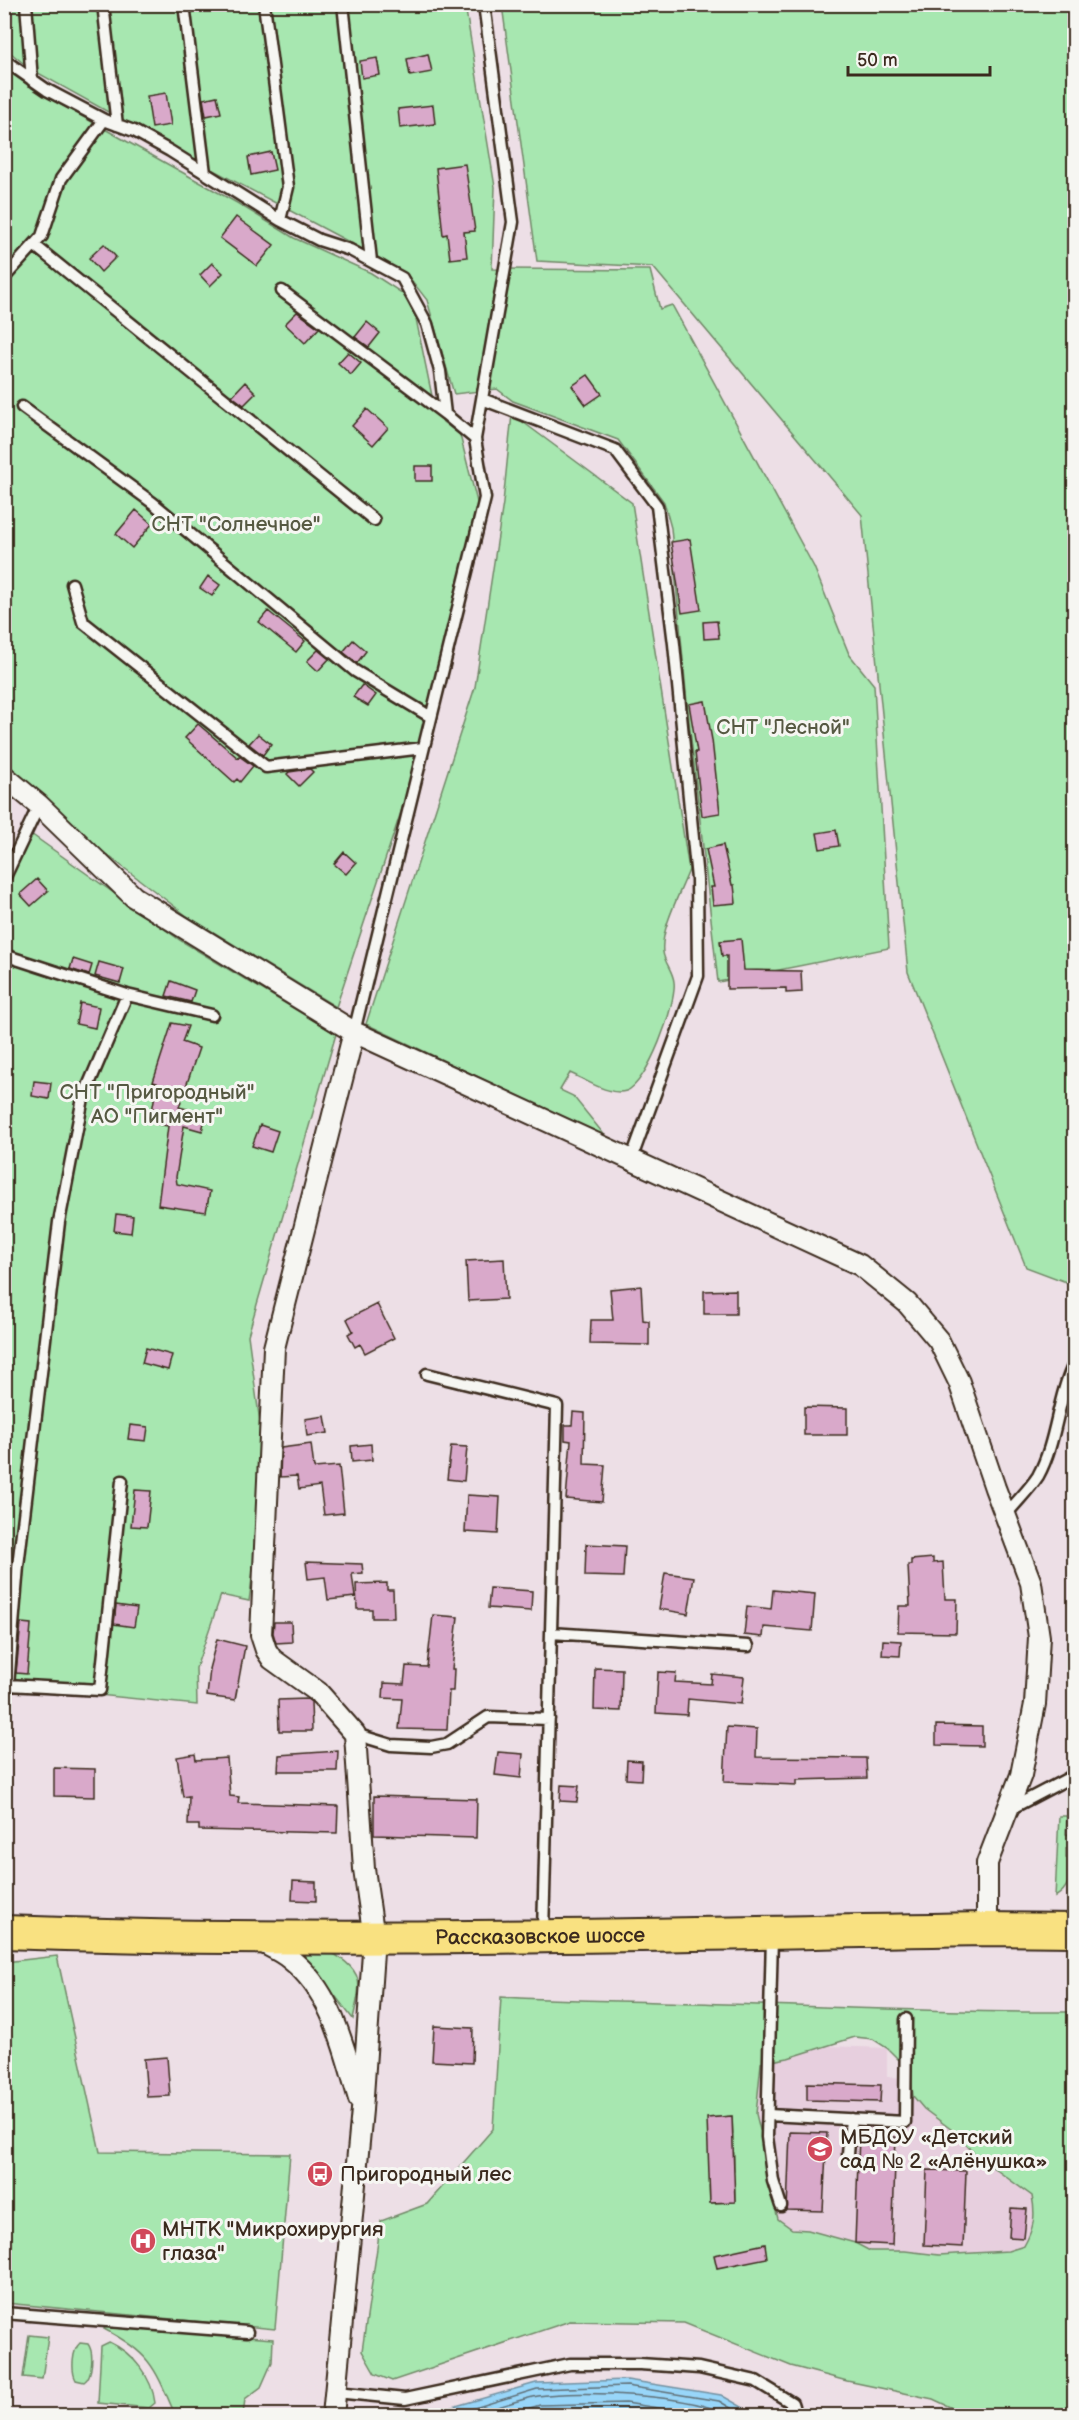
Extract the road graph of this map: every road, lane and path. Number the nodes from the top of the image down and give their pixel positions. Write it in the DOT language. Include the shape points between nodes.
graph roads {
  1 [pos="26,4"];
  2 [pos="103,4"];
  3 [pos="184,4"];
  4 [pos="264,4"];
  5 [pos="343,4"];
  6 [pos="484,4"];
  7 [pos="4,60"];
  8 [pos="32,80"];
  9 [pos="104,120"];
  10 [pos="117,125"];
  11 [pos="205,173"];
  12 [pos="280,220"];
  13 [pos="34,245"];
  14 [pos="371,261"];
  15 [pos="4,278"];
  16 [pos="282,291"];
  17 [pos="482,399"];
  18 [pos="22,407"];
  19 [pos="444,414"];
  20 [pos="475,439"];
  21 [pos="374,520"];
  22 [pos="72,584"];
  23 [pos="431,717"];
  24 [pos="423,748"];
  25 [pos="4,776"];
  26 [pos="39,805"];
  27 [pos="4,879"];
  28 [pos="4,955"];
  29 [pos="127,995"];
  30 [pos="212,1015"];
  31 [pos="354,1032"];
  32 [pos="631,1160"];
  33 [pos="1074,1364"];
  34 [pos="428,1374"];
  35 [pos="122,1481"];
  36 [pos="1005,1516"];
  37 [pos="551,1633"];
  38 [pos="748,1646"];
  39 [pos="6,1691"];
  40 [pos="549,1719"];
  41 [pos="356,1734"];
  42 [pos="1074,1772"];
  43 [pos="1008,1810"];
  44 [pos="987,1929"];
  45 [pos="1074,1930"];
  46 [pos="4,1932"];
  47 [pos="772,1932"];
  48 [pos="252,1936"];
  49 [pos="543,1936"];
  50 [pos="374,1938"];
  51 [pos="906,2019"];
  52 [pos="362,2110"];
  53 [pos="768,2115"];
  54 [pos="851,2119"];
  55 [pos="848,2154"];
  56 [pos="782,2206"];
  57 [pos="4,2313"];
  58 [pos="247,2332"];
  59 [pos="336,2392"];
  60 [pos="333,2415"];
  61 [pos="796,2415"];
  1 -- 8 [label="lane"];
  2 -- 10 [label="lane"];
  3 -- 11 [label="lane"];
  4 -- 12 [label="lane" via="288,188"];
  5 -- 14 [label="lane"];
  6 -- 17 [label="lane" via="513,222"];
  7 -- 8 [label="lane"];
  8 -- 9 [label="lane"];
  9 -- 10 [label="lane"];
  9 -- 13 [label="lane" via="61,179 42,236"];
  10 -- 11 [label="lane"];
  11 -- 12 [label="lane"];
  12 -- 14 [label="lane"];
  13 -- 15 [label="lane"];
  13 -- 21 [label="lane"];
  14 -- 19 [label="lane" via="402,278 427,324 440,371"];
  16 -- 19 [label="lane"];
  17 -- 20 [label="lane"];
  17 -- 32 [label="lane" via="615,450 657,506 697,879 698,976"];
  18 -- 23 [label="lane" via="153,503 355,671"];
  19 -- 20 [label="lane"];
  20 -- 23 [label="lane" via="484,498"];
  22 -- 24 [label="lane" via="83,622 266,767"];
  23 -- 24 [label="lane"];
  24 -- 31 [label="lane"];
  25 -- 26 [label="street"];
  26 -- 27 [label="lane"];
  26 -- 31 [label="street" via="134,897"];
  28 -- 29 [label="lane"];
  29 -- 30 [label="lane"];
  29 -- 39 [label="lane" via="82,1098 59,1222"];
  31 -- 32 [label="street"];
  31 -- 41 [label="street" via="274,1348 261,1635 272,1659 318,1692"];
  32 -- 36 [label="street" via="860,1265 907,1303 939,1341 959,1382"];
  33 -- 36 [label="lane" via="1038,1476"];
  34 -- 37 [label="lane" via="557,1406"];
  35 -- 39 [label="lane" via="100,1689"];
  36 -- 43 [label="street" via="1030,1583 1039,1637 1035,1704 1021,1775"];
  37 -- 38 [label="lane"];
  37 -- 40 [label="lane"];
  40 -- 41 [label="lane" via="488,1717 447,1744 431,1747 391,1744"];
  40 -- 49 [label="lane"];
  41 -- 50 [label="street" via="364,1869"];
  42 -- 43 [label="lane" via="1061,1783"];
  43 -- 44 [label="street" via="987,1863"];
  44 -- 45 [label="main road, Рассказовское шоссе"];
  44 -- 47 [label="main road, Рассказовское шоссе"];
  46 -- 48 [label="main road, Рассказовское шоссе"];
  47 -- 49 [label="main road, Рассказовское шоссе"];
  47 -- 53 [label="lane"];
  48 -- 50 [label="main road, Рассказовское шоссе"];
  48 -- 52 [label="street" via="291,1959 330,2009"];
  49 -- 50 [label="main road, Рассказовское шоссе"];
  50 -- 52 [label="street"];
  51 -- 54 [label="lane" via="905,2122"];
  52 -- 59 [label="street"];
  53 -- 54 [label="lane"];
  53 -- 56 [label="lane" via="773,2181"];
  54 -- 55 [label="lane"];
  57 -- 58 [label="lane"];
  59 -- 60 [label="street"];
  59 -- 61 [label="lane" via="405,2399 570,2364 640,2364 699,2368 756,2381 792,2403"];
}
